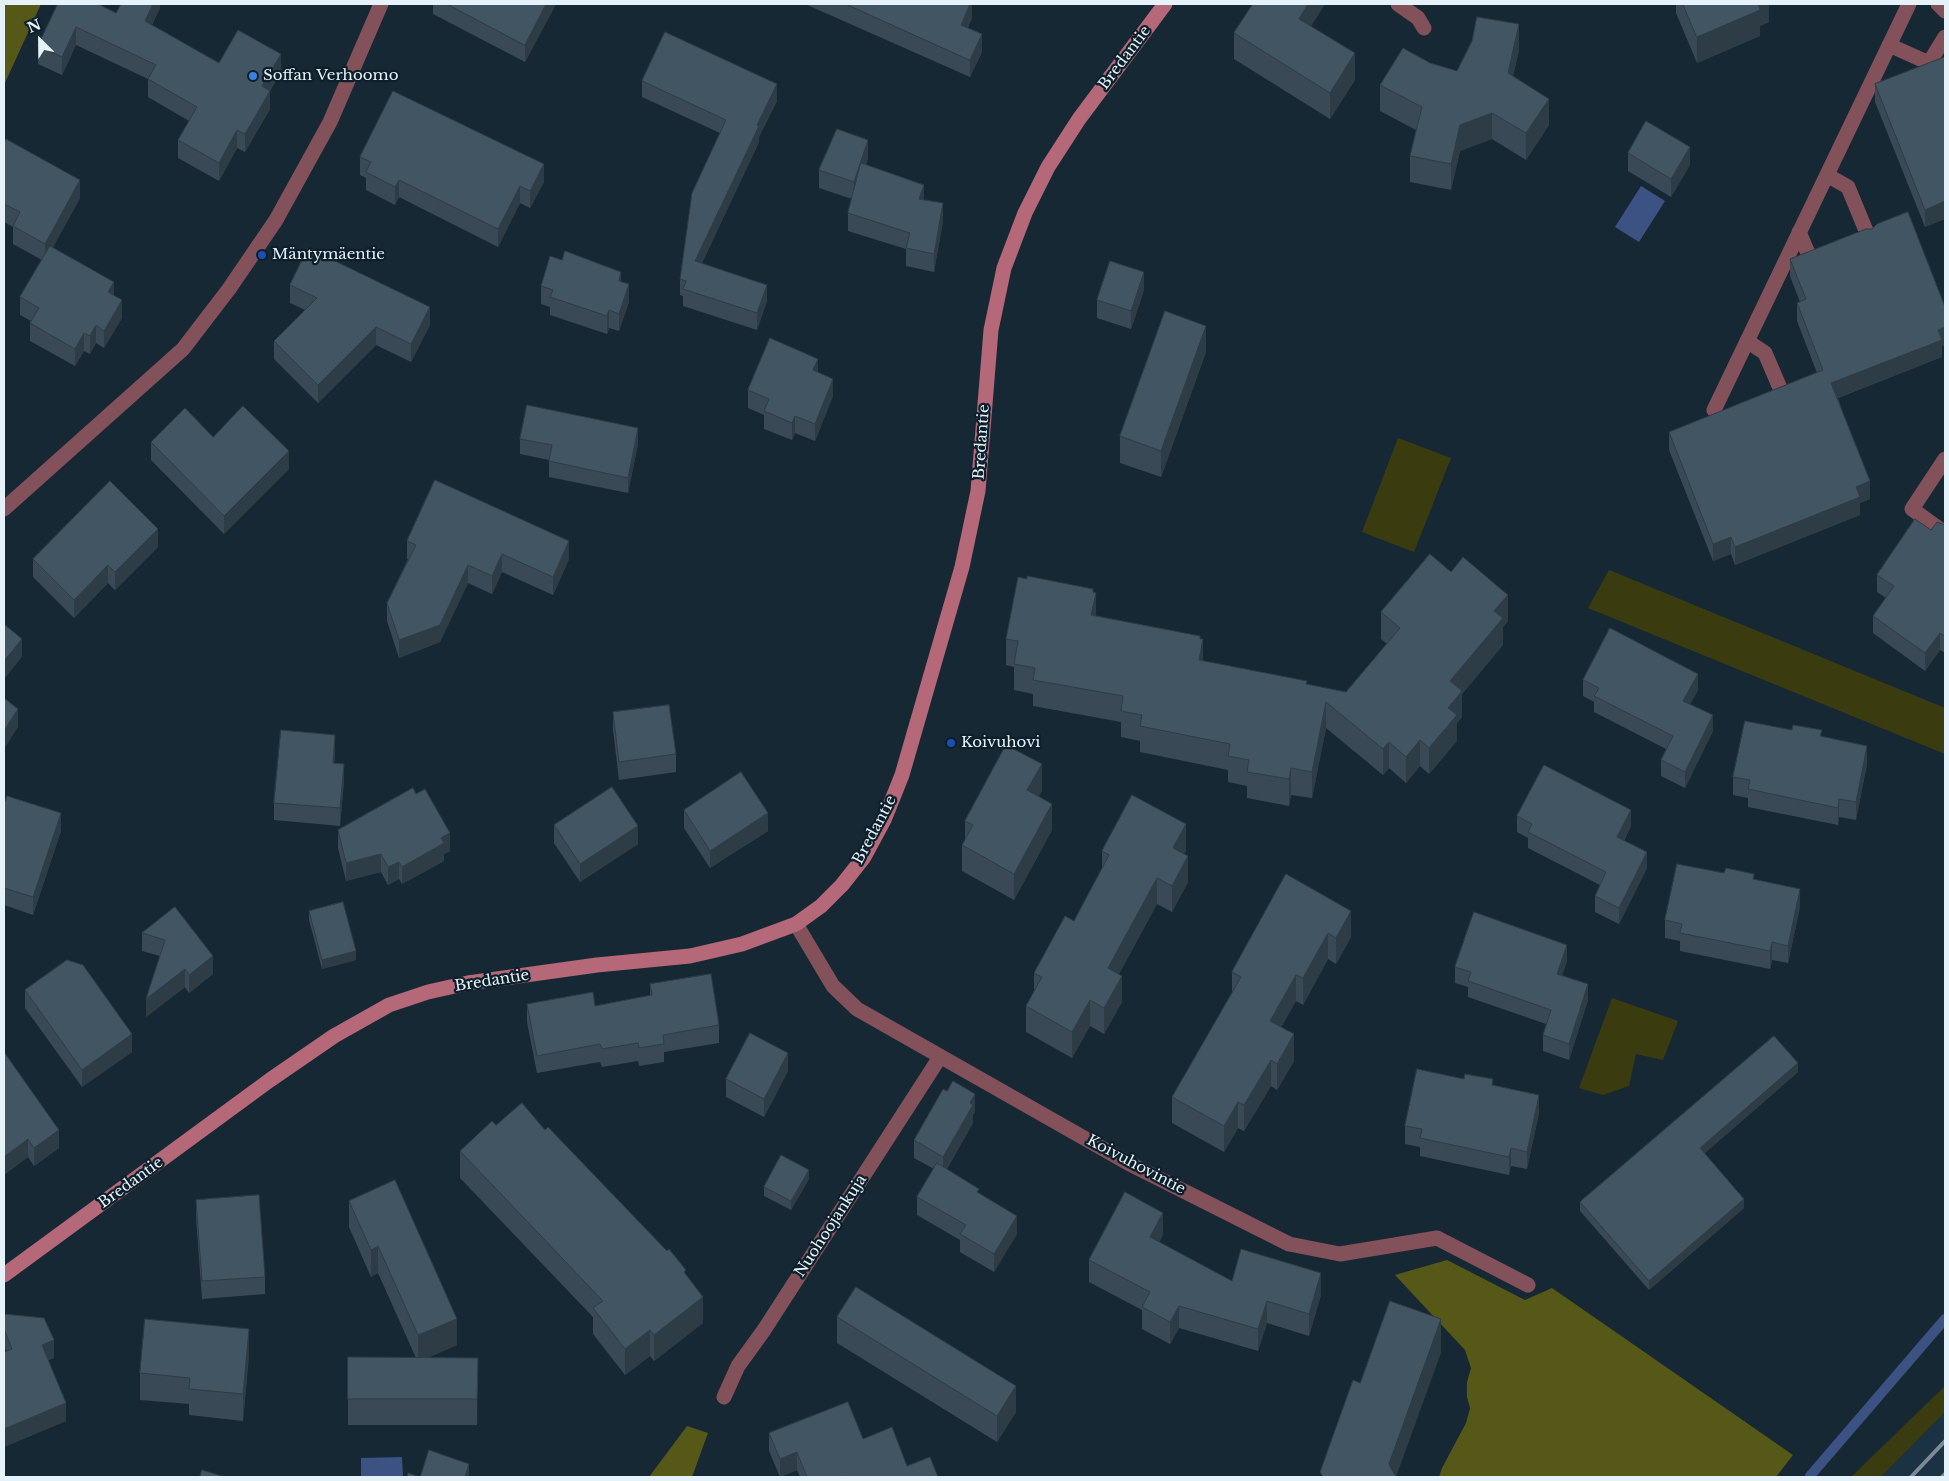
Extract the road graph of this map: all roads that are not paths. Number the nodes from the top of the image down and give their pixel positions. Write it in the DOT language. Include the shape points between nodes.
graph roads {
  1 [pos="381,4"];
  2 [pos="1165,4"];
  3 [pos="1398,4"];
  4 [pos="1909,4"];
  5 [pos="1938,4"];
  6 [pos="1945,11"];
  7 [pos="1424,28"];
  8 [pos="1945,37"];
  9 [pos="1889,45"];
  10 [pos="1827,175"];
  11 [pos="1799,232"];
  12 [pos="1870,238"];
  13 [pos="1810,258"];
  14 [pos="1747,341"];
  15 [pos="1783,396"];
  16 [pos="1714,410"];
  17 [pos="1945,459"];
  18 [pos="4,509"];
  19 [pos="1945,533"];
  20 [pos="796,924"];
  21 [pos="940,1057"];
  22 [pos="4,1275"];
  23 [pos="1528,1285"];
  24 [pos="724,1397"];
  1 -- 18 [label="street" via="330,122 276,220 229,289 183,349"];
  2 -- 20 [label="street, Bredantie" via="1079,120 1048,167 1025,213 1004,268 991,330 978,492 962,567 902,775 884,820 864,857 821,906"];
  3 -- 7 [label="street" via="1418,18"];
  4 -- 9 [label="street"];
  5 -- 6 [label="street"];
  8 -- 9 [label="street" via="1929,63"];
  9 -- 10 [label="street"];
  10 -- 11 [label="street"];
  10 -- 12 [label="street" via="1848,187"];
  11 -- 13 [label="street"];
  11 -- 14 [label="street"];
  14 -- 15 [label="street" via="1765,353"];
  14 -- 16 [label="street"];
  17 -- 19 [label="street" via="1912,509"];
  20 -- 21 [label="street, Koivuhovintie" via="825,975 857,1009"];
  20 -- 22 [label="street, Bredantie" via="742,944 690,956 468,983 389,1005 334,1036 270,1080"];
  21 -- 23 [label="street, Koivuhovintie" via="1128,1163 1289,1244 1340,1254 1438,1238"];
  21 -- 24 [label="street, Nuohoojankuja" via="738,1366"];
}
